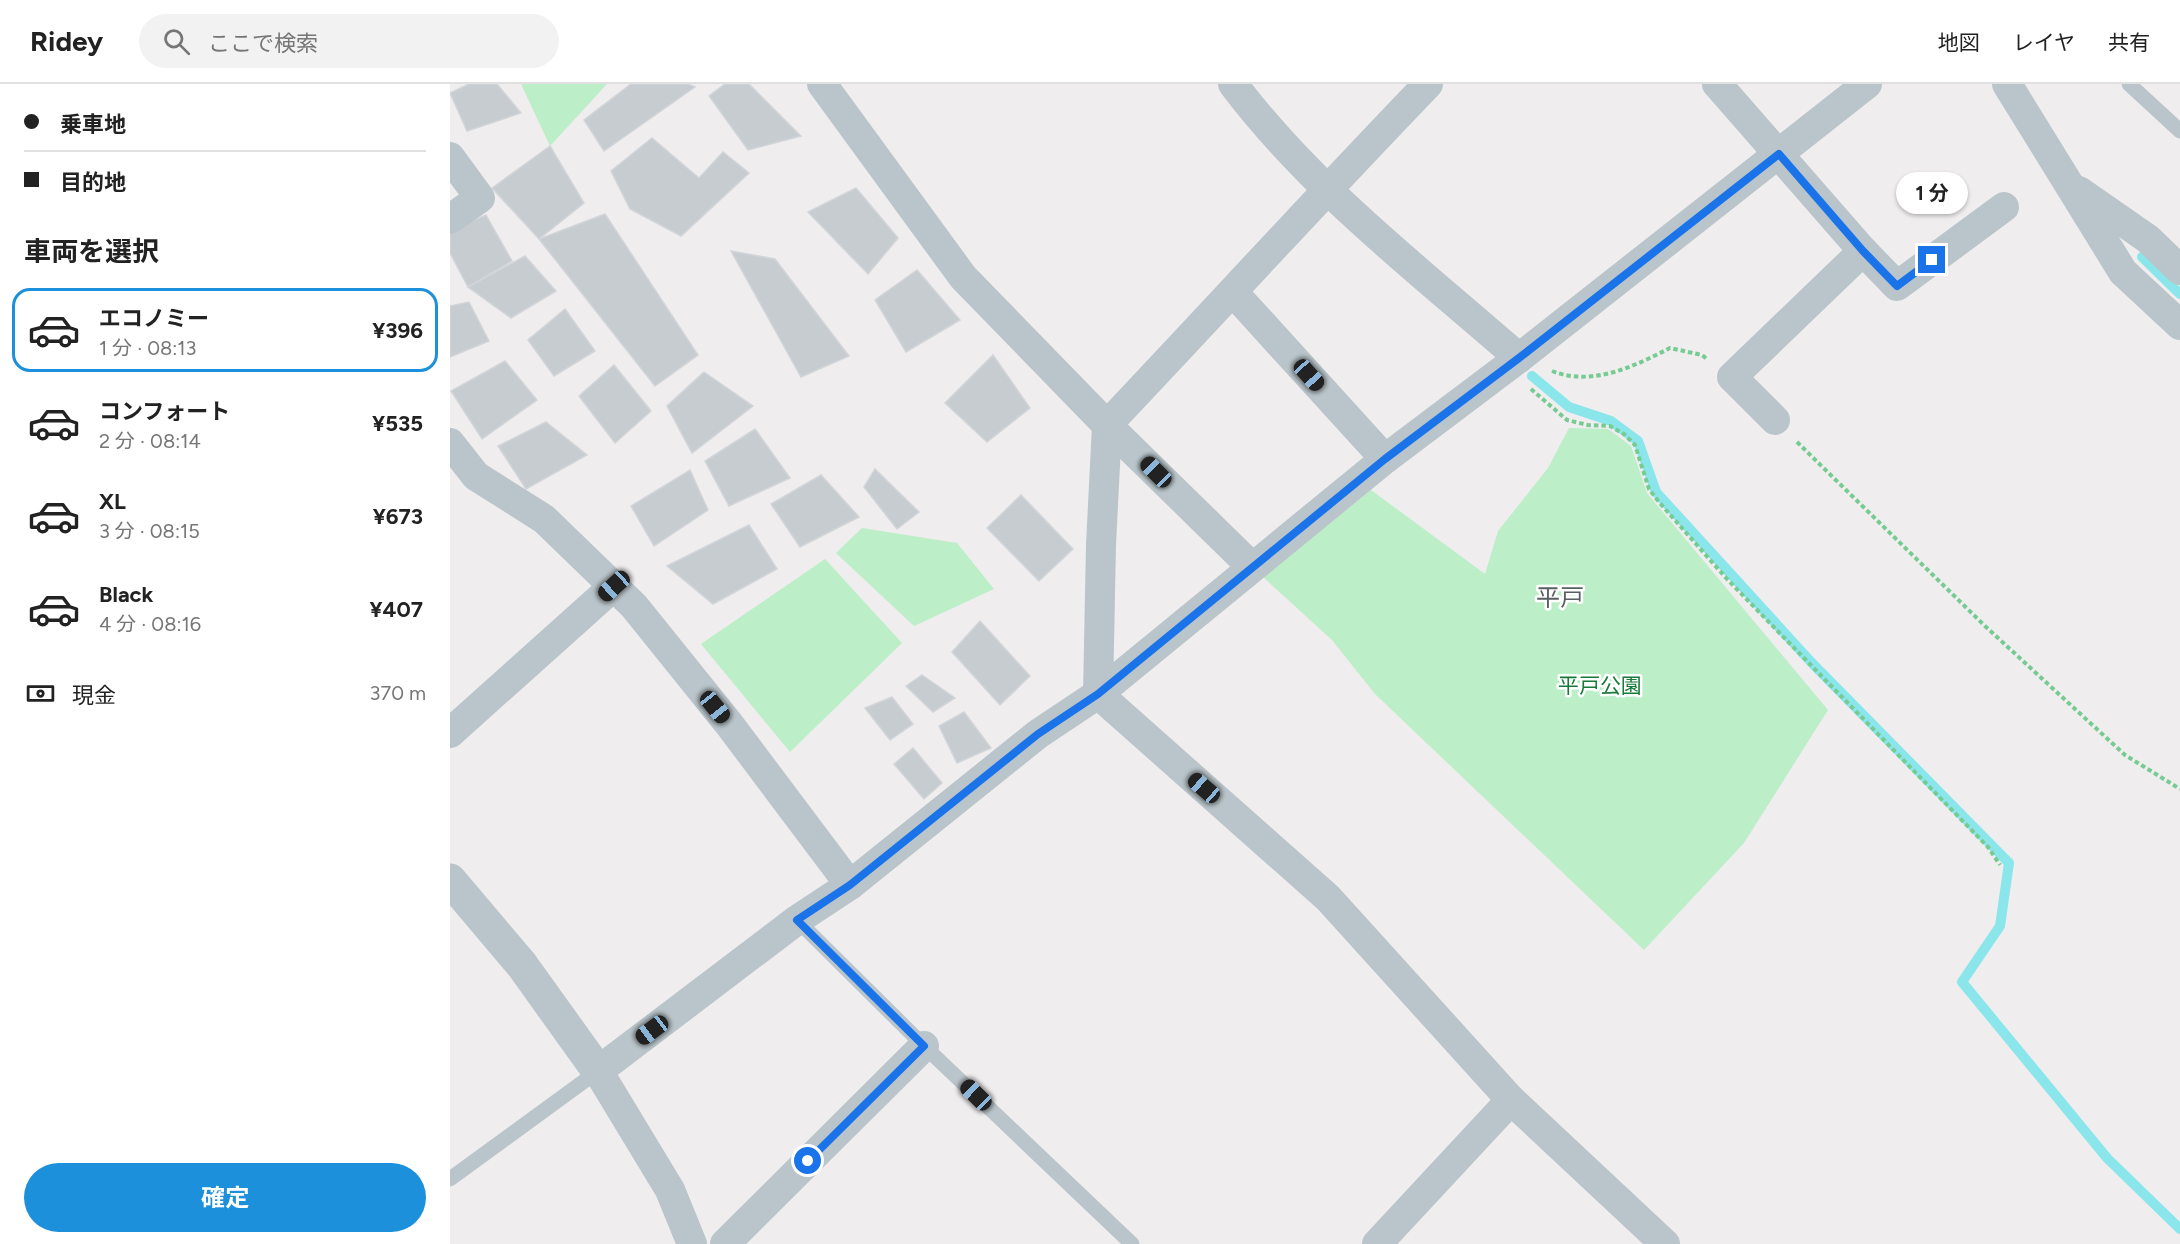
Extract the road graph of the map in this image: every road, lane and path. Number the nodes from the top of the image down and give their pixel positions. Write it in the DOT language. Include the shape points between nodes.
graph roads {
  1 [pos="822,84"];
  2 [pos="1233,84"];
  3 [pos="1428,84"];
  4 [pos="1717,84"];
  5 [pos="1867,84"];
  6 [pos="2007,84"];
  7 [pos="2129,84"];
  8 [pos="2180,130"];
  9 [pos="1779,154"];
  10 [pos="450,157"];
  11 [pos="2070,185"];
  12 [pos="1326,189"];
  13 [pos="2004,207"];
  14 [pos="450,219"];
  15 [pos="1863,251"];
  16 [pos="2180,270"];
  17 [pos="1233,292"];
  18 [pos="2180,325"];
  19 [pos="1512,363"];
  20 [pos="1732,376"];
  21 [pos="1775,420"];
  22 [pos="1107,425"];
  23 [pos="450,443"];
  24 [pos="1385,459"];
  25 [pos="1252,567"];
  26 [pos="614,586"];
  27 [pos="1098,694"];
  28 [pos="450,732"];
  29 [pos="2180,789"];
  30 [pos="2000,865"];
  31 [pos="450,880"];
  32 [pos="850,885"];
  33 [pos="797,920"];
  34 [pos="924,1046"];
  35 [pos="598,1071"];
  36 [pos="1511,1100"];
  37 [pos="450,1179"];
  38 [pos="692,1244"];
  39 [pos="725,1244"];
  40 [pos="1132,1244"];
  41 [pos="1377,1244"];
  42 [pos="1665,1244"];
  1 -- 22 [label="street" via="963,277"];
  2 -- 12 [label="street"];
  3 -- 12 [label="street"];
  4 -- 9 [label="street"];
  5 -- 9 [label="street"];
  6 -- 11 [label="street"];
  7 -- 8 [label="lane"];
  9 -- 15 [label="street"];
  9 -- 19 [label="street"];
  10 -- 14 [label="street" via="480,198"];
  11 -- 16 [label="street" via="2148,239"];
  11 -- 18 [label="street" via="2123,272"];
  12 -- 17 [label="street"];
  12 -- 19 [label="street"];
  13 -- 15 [label="street" via="1897,286"];
  15 -- 20 [label="street"];
  17 -- 22 [label="street"];
  17 -- 24 [label="street"];
  19 -- 20 [label="path" via="1563,375 1593,376 1635,366 1670,348 1702,355"];
  19 -- 24 [label="street"];
  19 -- 30 [label="path" via="1567,420 1610,426 1635,445 1649,489 1659,502 1727,579 1988,847"];
  20 -- 21 [label="street"];
  21 -- 29 [label="path" via="1985,626 2125,755"];
  22 -- 25 [label="street"];
  22 -- 27 [label="street"];
  23 -- 26 [label="street" via="476,476 544,519"];
  24 -- 25 [label="street"];
  25 -- 27 [label="street"];
  26 -- 28 [label="street"];
  26 -- 32 [label="street" via="722,715"];
  27 -- 32 [label="street" via="1038,734"];
  27 -- 36 [label="street" via="1328,898"];
  31 -- 35 [label="street" via="522,965"];
  32 -- 33 [label="street"];
  33 -- 34 [label="lane"];
  33 -- 35 [label="street"];
  34 -- 39 [label="street"];
  34 -- 40 [label="lane"];
  35 -- 37 [label="lane"];
  35 -- 38 [label="street" via="670,1190"];
  36 -- 41 [label="street"];
  36 -- 42 [label="street"];
}
